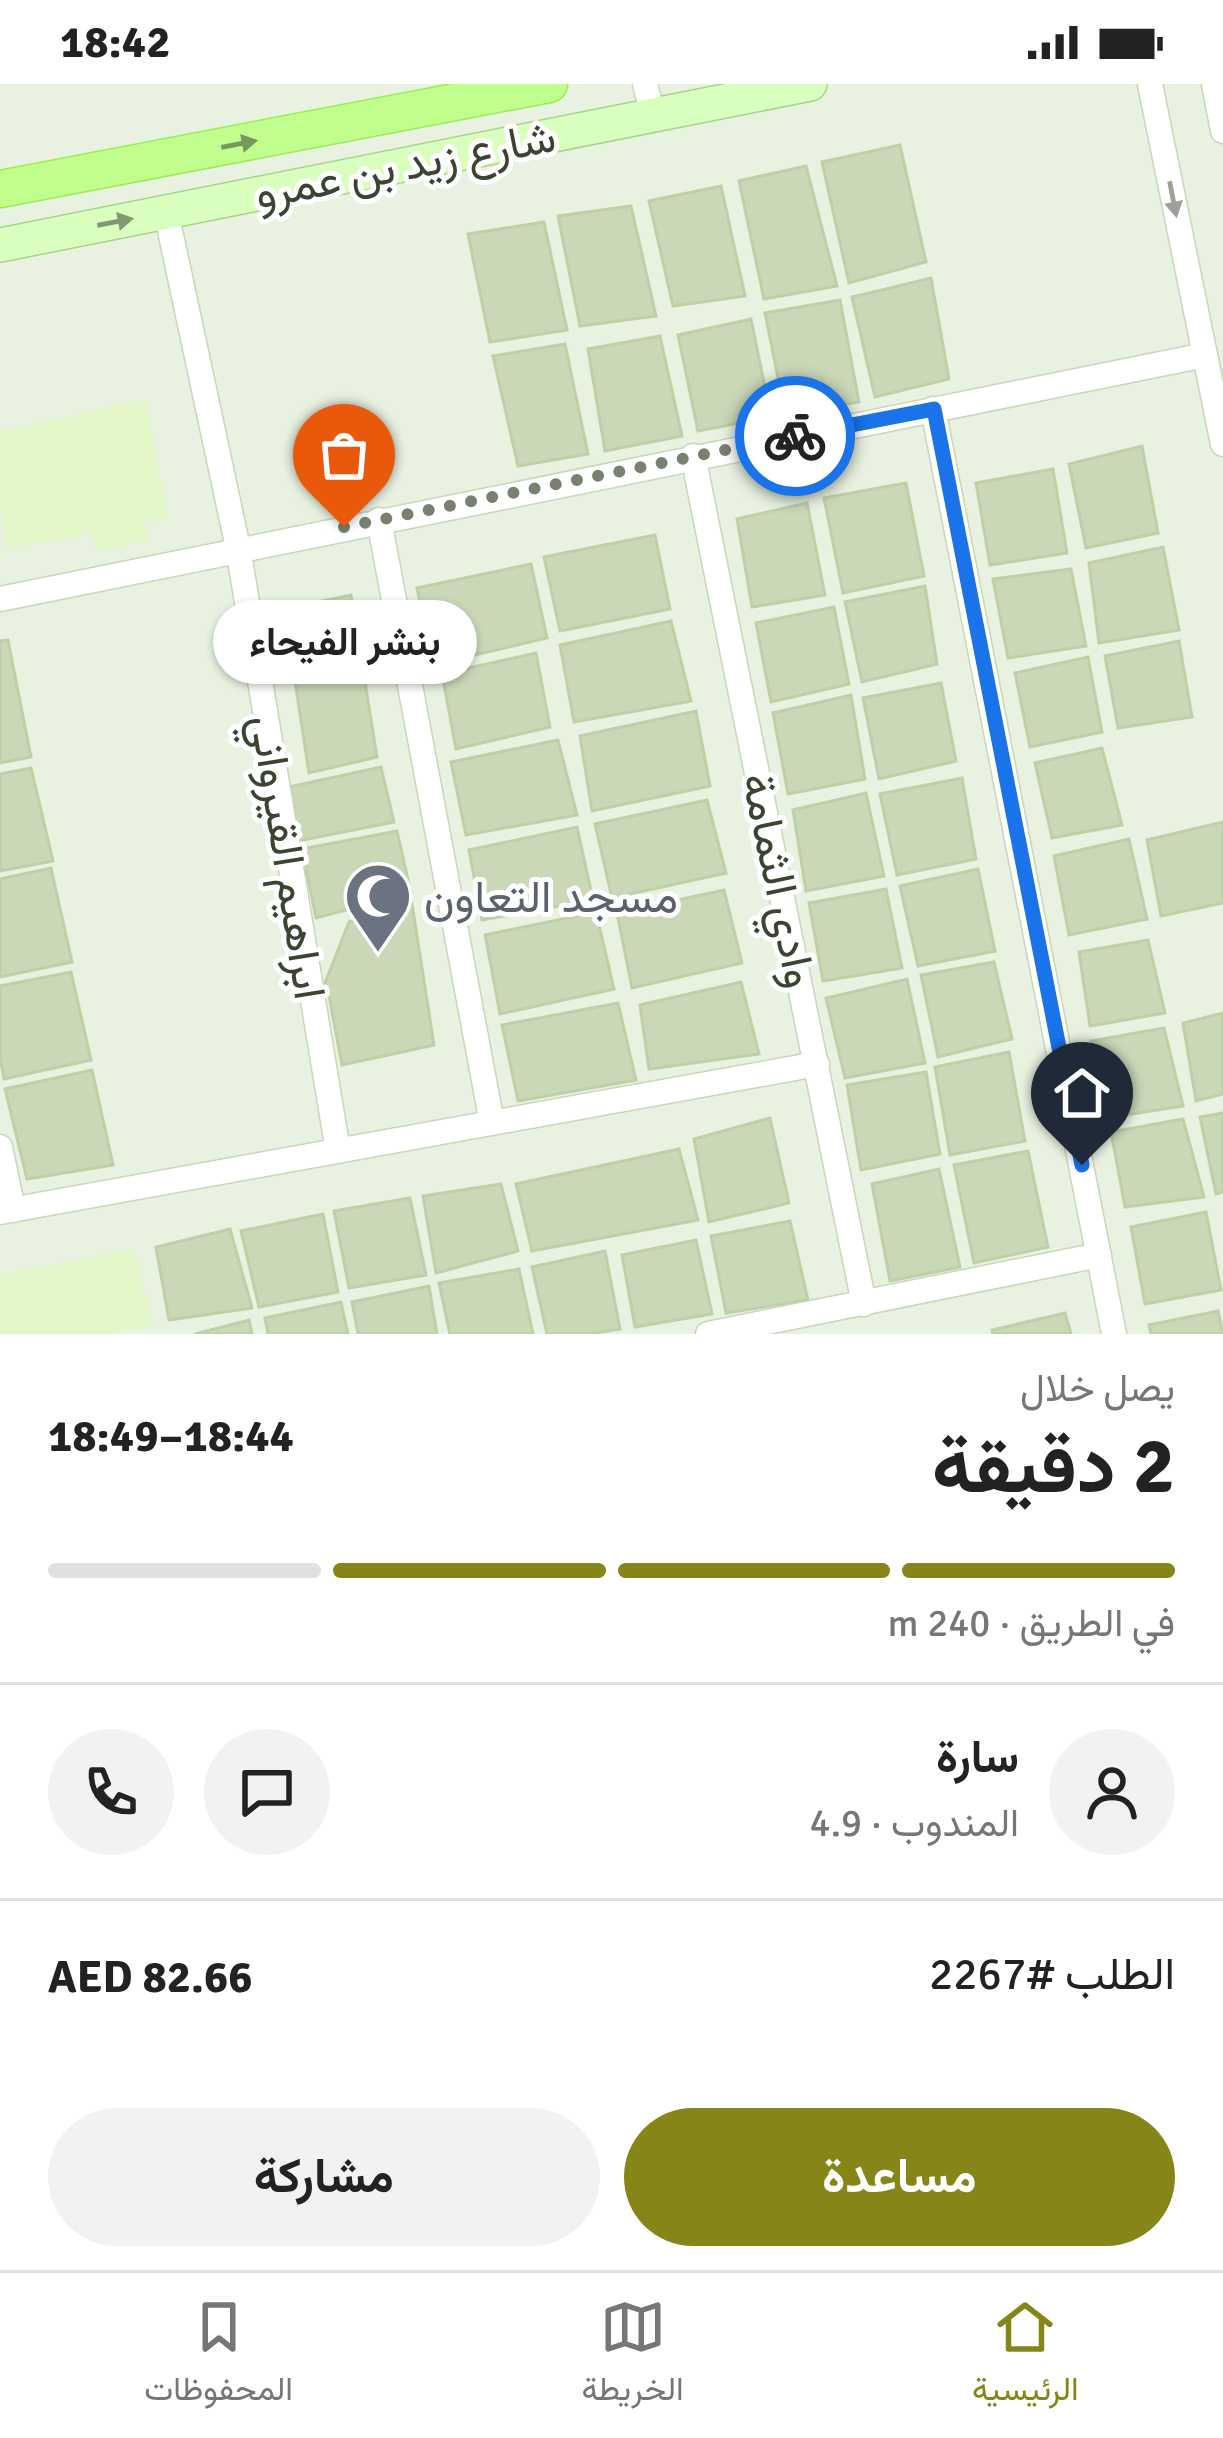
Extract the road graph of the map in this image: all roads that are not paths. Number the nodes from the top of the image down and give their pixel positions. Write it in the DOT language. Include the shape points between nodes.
graph roads {
  1 [pos="549,84"];
  2 [pos="810,84"];
  3 [pos="1150,84"];
  4 [pos="1214,84"];
  5 [pos="649,99"];
  6 [pos="1223,131"];
  7 [pos="0,190"];
  8 [pos="166,212"];
  9 [pos="0,245"];
  10 [pos="1205,355"];
  11 [pos="934,409"];
  12 [pos="1223,444"];
  13 [pos="693,456"];
  14 [pos="379,520"];
  15 [pos="238,548"];
  16 [pos="1,594"];
  17 [pos="818,1064"];
  18 [pos="491,1123"];
  19 [pos="0,1147"];
  20 [pos="338,1151"];
  21 [pos="6,1211"];
  22 [pos="1099,1255"];
  23 [pos="864,1304"];
  24 [pos="708,1334"];
  25 [pos="1114,1334"];
  7 -- 1 [label="main road, one-way"];
  2 -- 5 [label="main road, شارع زيد بن عمرو"];
  3 -- 10 [label="street, one-way"];
  4 -- 6 [label="street"];
  5 -- 8 [label="main road, شارع زيد بن عمرو"];
  9 -- 8 [label="main road, شارع زيد بن عمرو, one-way"];
  8 -- 15 [label="street, ابراهيم القيرواني"];
  10 -- 11 [label="street"];
  10 -- 12 [label="street"];
  11 -- 13 [label="street"];
  11 -- 22 [label="street"];
  13 -- 14 [label="street"];
  13 -- 17 [label="street, وادي الثمامة"];
  14 -- 15 [label="street"];
  14 -- 18 [label="street"];
  15 -- 16 [label="street"];
  15 -- 20 [label="street, ابراهيم القيرواني"];
  17 -- 18 [label="street"];
  17 -- 23 [label="street, وادي الثمامة"];
  18 -- 20 [label="street"];
  19 -- 21 [label="street"];
  20 -- 21 [label="street"];
  22 -- 23 [label="street"];
  22 -- 25 [label="street"];
  23 -- 24 [label="street"];
}
